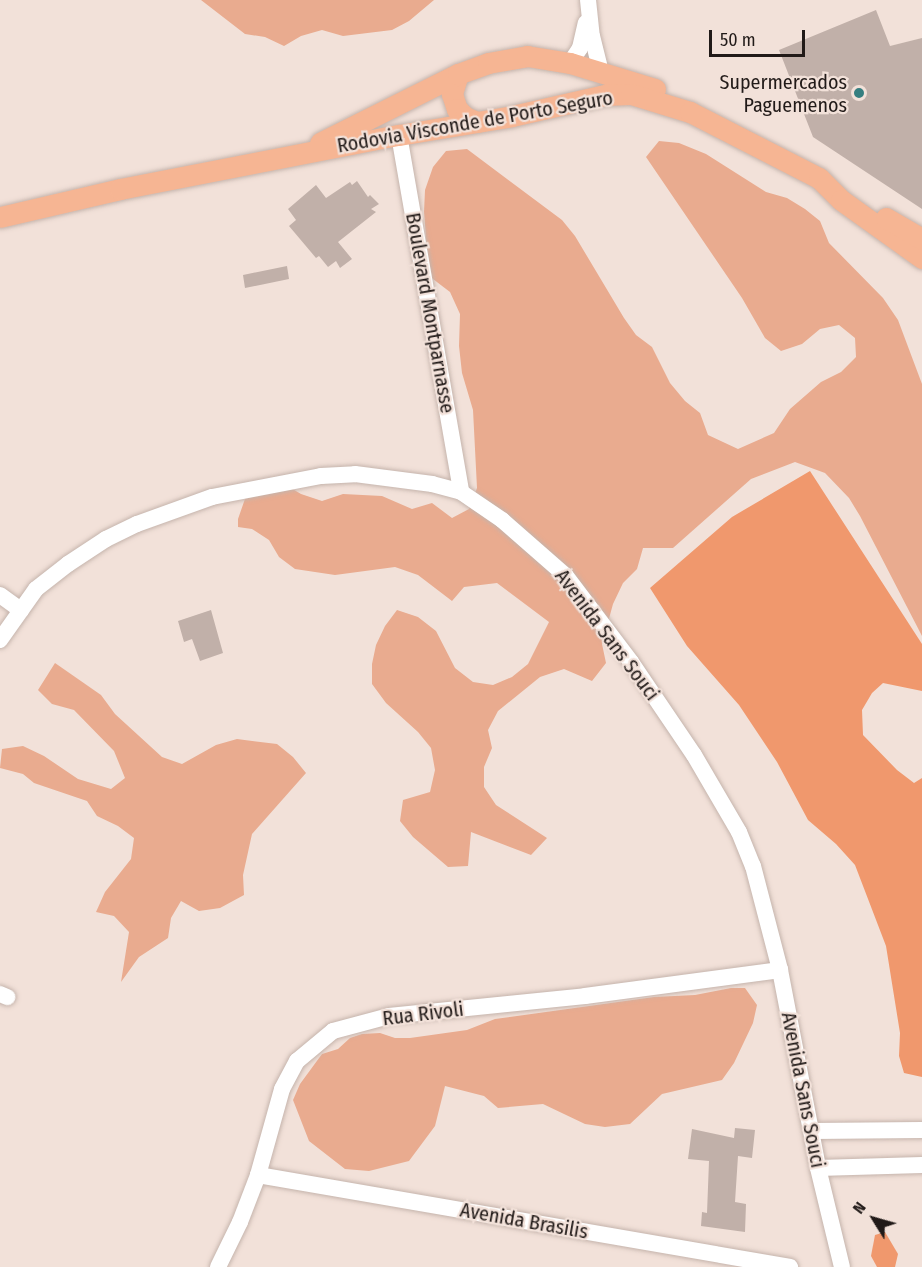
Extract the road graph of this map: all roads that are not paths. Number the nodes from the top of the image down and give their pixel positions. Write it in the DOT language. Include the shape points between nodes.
graph roads {
  1 [pos="589,4"];
  2 [pos="570,63"];
  3 [pos="601,72"];
  4 [pos="458,74"];
  5 [pos="477,122"];
  6 [pos="399,135"];
  7 [pos="293,155"];
  8 [pos="819,178"];
  9 [pos="0,217"];
  10 [pos="922,239"];
  11 [pos="922,258"];
  12 [pos="461,492"];
  13 [pos="0,595"];
  14 [pos="21,610"];
  15 [pos="0,640"];
  16 [pos="780,970"];
  17 [pos="922,1130"];
  18 [pos="812,1131"];
  19 [pos="922,1165"];
  20 [pos="818,1168"];
  21 [pos="258,1175"];
  22 [pos="218,1267"];
  23 [pos="790,1267"];
  24 [pos="842,1267"];
  1 -- 2 [label="street" via="582,43"];
  1 -- 3 [label="street"];
  2 -- 3 [label="main road, Rodovia Visconde de Porto Seguro"];
  2 -- 4 [label="main road, Rodovia Visconde de Porto Seguro" via="527,56 488,63"];
  3 -- 8 [label="main road, Rodovia Visconde de Porto Seguro" via="690,103"];
  4 -- 5 [label="main road" via="452,94 457,109"];
  4 -- 7 [label="main road, Rodovia Visconde de Porto Seguro"];
  5 -- 6 [label="main road, Rodovia Visconde de Porto Seguro"];
  5 -- 8 [label="main road, Rodovia Visconde de Porto Seguro" via="605,95 632,94 690,112"];
  6 -- 7 [label="main road, Rodovia Visconde de Porto Seguro"];
  6 -- 12 [label="street, Boulevard Montparnasse"];
  7 -- 9 [label="main road, Rodovia Visconde de Porto Seguro"];
  8 -- 10 [label="main road, Rodovia Visconde de Porto Seguro"];
  8 -- 11 [label="main road" via="841,200"];
  12 -- 14 [label="street, Avenida Sans Souci" via="421,482 355,474 321,476 212,497 177,507 106,540 36,589"];
  12 -- 16 [label="street, Avenida Sans Souci" via="502,520 566,576 694,755 739,831"];
  13 -- 14 [label="street"];
  14 -- 15 [label="street, Avenida Sans Souci"];
  16 -- 18 [label="street, Avenida Sans Souci"];
  16 -- 21 [label="street, Rua Rivoli" via="390,1016 333,1030 297,1061 282,1089"];
  17 -- 18 [label="street"];
  18 -- 20 [label="street, Avenida Sans Souci"];
  19 -- 20 [label="street"];
  20 -- 24 [label="street, Avenida Sans Souci"];
  21 -- 22 [label="street, Rua Rivoli"];
  21 -- 23 [label="street, Avenida Brasilis"];
}
